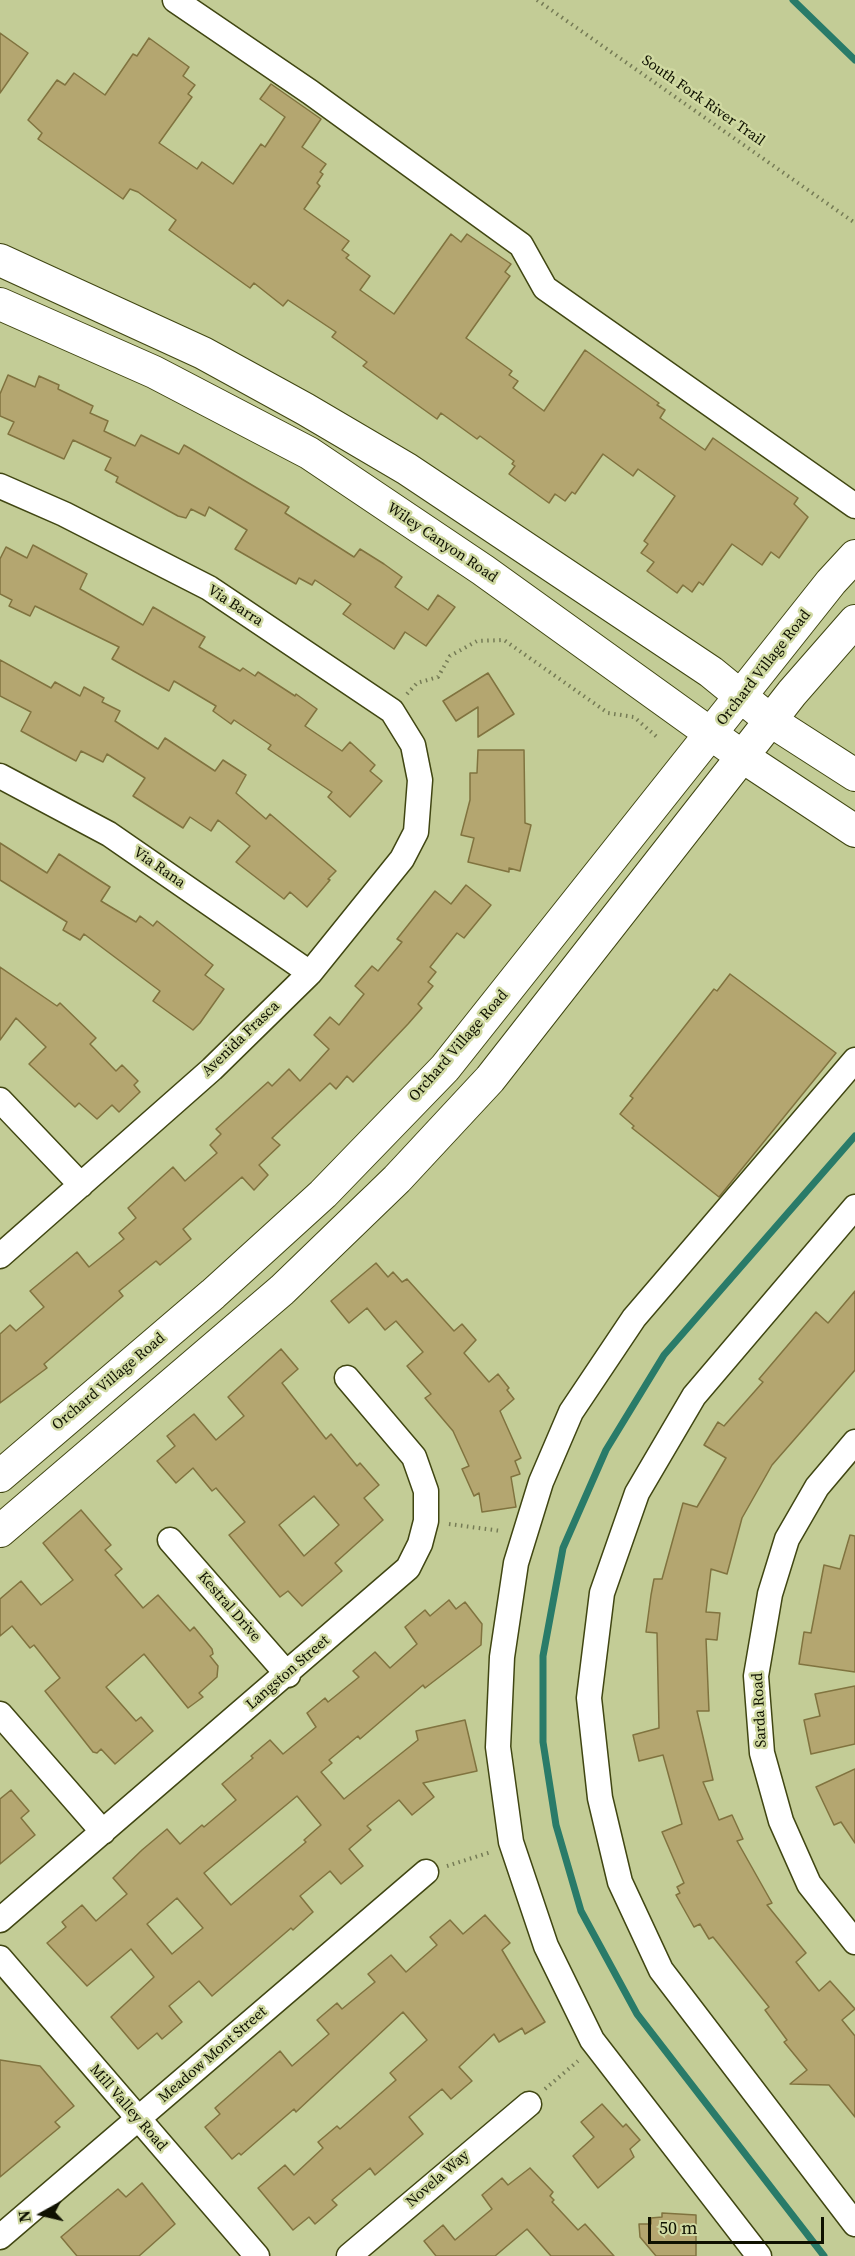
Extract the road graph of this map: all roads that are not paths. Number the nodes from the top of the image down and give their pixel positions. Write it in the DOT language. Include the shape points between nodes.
graph roads {
  1 [pos="175,0"];
  2 [pos="0,260"];
  3 [pos="0,304"];
  4 [pos="0,486"];
  5 [pos="848,501"];
  6 [pos="855,556"];
  7 [pos="855,621"];
  8 [pos="741,697"];
  9 [pos="771,721"];
  10 [pos="712,734"];
  11 [pos="743,757"];
  12 [pos="855,775"];
  13 [pos="0,776"];
  14 [pos="420,780"];
  15 [pos="855,831"];
  16 [pos="310,973"];
  17 [pos="855,1060"];
  18 [pos="0,1100"];
  19 [pos="81,1185"];
  20 [pos="855,1207"];
  21 [pos="0,1256"];
  22 [pos="347,1378"];
  23 [pos="855,1442"];
  24 [pos="0,1476"];
  25 [pos="0,1531"];
  26 [pos="170,1540"];
  27 [pos="288,1675"];
  28 [pos="0,1714"];
  29 [pos="103,1832"];
  30 [pos="426,1872"];
  31 [pos="0,1920"];
  32 [pos="855,1942"];
  33 [pos="0,1958"];
  34 [pos="529,2104"];
  35 [pos="138,2120"];
  36 [pos="855,2224"];
  37 [pos="0,2237"];
  38 [pos="257,2256"];
  39 [pos="349,2256"];
  40 [pos="759,2256"];
  1 -- 5 [label="street" via="310,92 520,245 545,288"];
  2 -- 8 [label="main road" via="203,353 315,415 406,469 711,672"];
  3 -- 10 [label="main road, Wiley Canyon Road" via="154,372 309,453 483,570"];
  4 -- 14 [label="street, Via Barra" via="209,588 392,711 413,745"];
  6 -- 8 [label="main road, Orchard Village Road"];
  7 -- 9 [label="main road"];
  8 -- 9 [label="main road"];
  8 -- 10 [label="main road, Orchard Village Road"];
  9 -- 11 [label="main road"];
  9 -- 12 [label="main road"];
  10 -- 11 [label="main road, Wiley Canyon Road"];
  10 -- 24 [label="main road, Orchard Village Road" via="445,1068 323,1194"];
  11 -- 15 [label="main road, Wiley Canyon Road"];
  11 -- 25 [label="main road" via="490,1079 397,1179 282,1290"];
  13 -- 16 [label="street, Via Rana" via="109,834"];
  14 -- 16 [label="street, Avenida Frasca" via="416,832 402,859"];
  16 -- 19 [label="street, Avenida Frasca" via="212,1069"];
  17 -- 40 [label="street" via="634,1318 571,1412 541,1482 516,1563 502,1657 498,1747 511,1842 546,1946 592,2040"];
  18 -- 19 [label="street"];
  19 -- 21 [label="street, Avenida Frasca"];
  20 -- 36 [label="street" via="694,1396 638,1493 602,1593 589,1698 600,1798 620,1882 661,1970"];
  22 -- 27 [label="street, Langston Street" via="414,1457 426,1491 426,1521 408,1568"];
  23 -- 32 [label="street, Sarda Road" via="817,1487 787,1539 770,1594 756,1676 762,1753 781,1821 808,1884"];
  26 -- 27 [label="street, Kestral Drive"];
  27 -- 29 [label="street, Langston Street"];
  28 -- 29 [label="street"];
  29 -- 31 [label="street, Langston Street"];
  30 -- 35 [label="street, Meadow Mont Street"];
  33 -- 35 [label="street, Mill Valley Road"];
  34 -- 39 [label="street, Novela Way"];
  35 -- 37 [label="street, Meadow Mont Street"];
  35 -- 38 [label="street, Mill Valley Road"];
}
